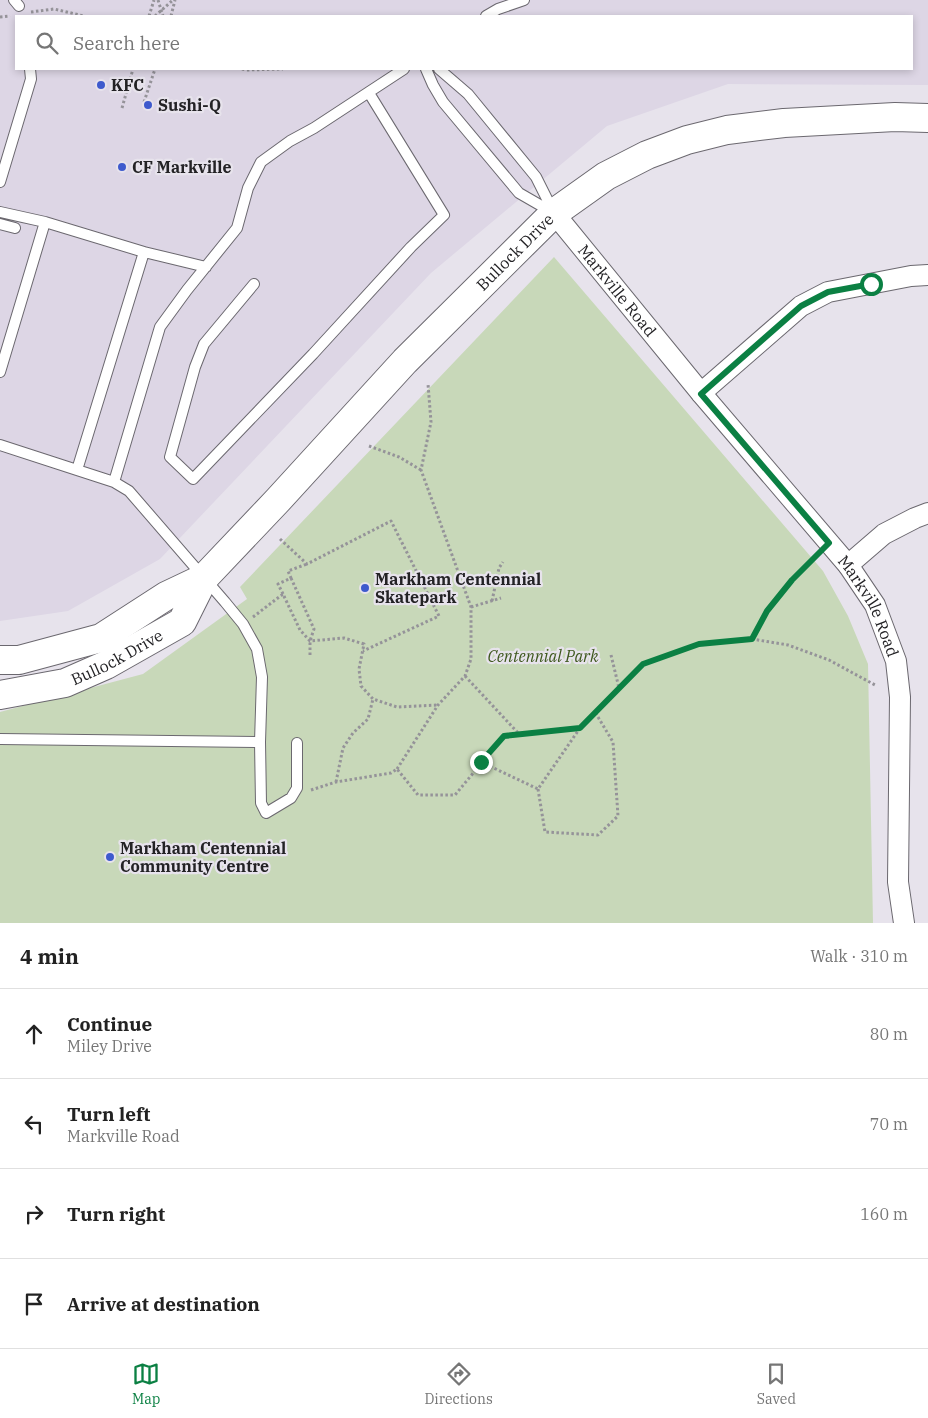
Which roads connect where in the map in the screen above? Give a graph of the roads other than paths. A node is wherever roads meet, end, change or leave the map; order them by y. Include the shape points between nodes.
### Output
1 (524, 0) edge
2 (488, 15) edge
3 (30, 70) edge
4 (403, 70) edge
5 (426, 70) edge
6 (440, 70) edge
7 (369, 93) junction
8 (928, 118) edge
9 (0, 182) edge
10 (4, 213) edge
11 (554, 213) junction
12 (45, 222) junction
13 (0, 224) edge
14 (15, 228) dead end
15 (144, 252) junction
16 (206, 267) junction
17 (928, 275) edge
18 (254, 284) dead end
19 (5, 336) edge
20 (0, 372) edge
21 (701, 394) junction
22 (0, 444) edge
23 (77, 470) junction
24 (114, 482) junction
25 (928, 514) edge
26 (848, 565) junction
27 (204, 578) junction
28 (0, 660) edge
29 (0, 695) edge
30 (0, 739) edge
31 (260, 742) junction
32 (297, 743) dead end
33 (904, 923) edge

1 - 2 lane
3 - 9 lane
4 - 7 lane
5 - 11 lane via 443,102 520,193
6 - 11 lane via 468,94 536,177
7 - 16 lane via 261,162 248,188 237,228
7 - 18 lane via 444,215 193,479 170,458 195,367 204,344
8 - 11 street, Bullock Drive via 784,123 727,130 687,140 647,155 606,176
10 - 12 lane
11 - 21 street, Markville Road
11 - 27 street, Bullock Drive via 405,361
12 - 15 lane
12 - 19 lane
13 - 14 lane
15 - 16 lane
15 - 23 lane
16 - 24 lane via 160,327
17 - 21 street via 828,292 801,306
19 - 20 lane
21 - 26 street, Markville Road
22 - 23 lane
23 - 24 lane
24 - 27 lane via 129,492
25 - 26 street via 884,534
26 - 33 street, Markville Road via 874,605 896,661 900,697 898,882
27 - 28 street, Bullock Drive via 166,596 100,638 19,660
27 - 29 street, Bullock Drive via 182,622 65,684
27 - 31 lane via 243,624 257,649 262,677
30 - 31 lane
31 - 32 lane via 261,804 266,813 290,798 297,788

